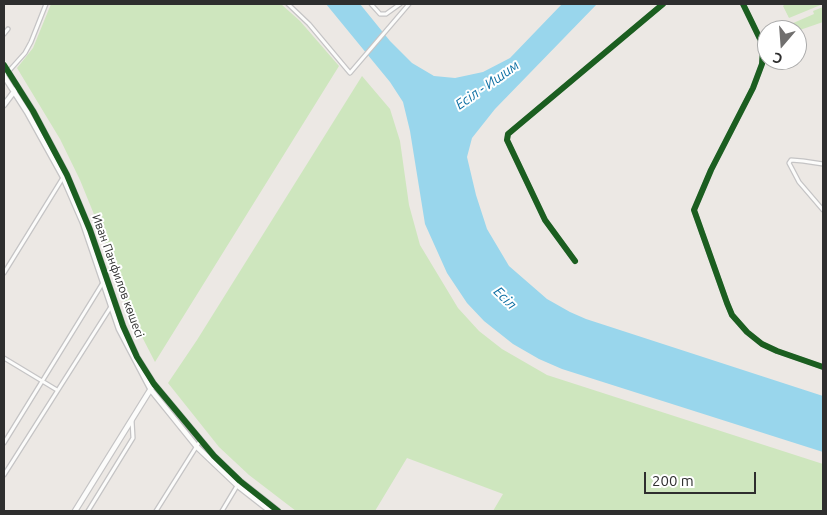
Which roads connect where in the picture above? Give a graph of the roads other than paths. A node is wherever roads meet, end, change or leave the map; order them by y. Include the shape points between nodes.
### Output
1 (46, 4) edge
2 (288, 4) edge
3 (371, 4) edge
4 (400, 4) edge
5 (409, 4) edge
6 (663, 4) edge
7 (743, 4) edge
8 (8, 29) dead end
9 (4, 34) edge
10 (4, 65) edge
11 (5, 74) edge
12 (16, 89) junction
13 (4, 106) edge
14 (823, 164) edge
15 (65, 176) junction
16 (823, 210) edge
17 (575, 261) dead end
18 (4, 273) edge
19 (105, 281) junction
20 (112, 305) junction
21 (4, 358) edge
22 (823, 367) edge
23 (43, 382) junction
24 (154, 384) junction
25 (57, 390) junction
26 (151, 390) junction
27 (132, 419) junction
28 (200, 441) junction
29 (4, 443) edge
30 (197, 446) junction
31 (4, 475) edge
32 (239, 484) junction
33 (75, 511) edge
34 (88, 511) edge
35 (156, 511) edge
36 (222, 511) edge
37 (270, 511) edge
38 (278, 511) edge

1 - 11 street via 32,42
2 - 5 street via 310,24 350,72
3 - 4 street via 380,14 386,14
6 - 17 street via 508,134 507,140 545,220
7 - 22 street via 761,41 762,64 694,210 732,315 762,344
8 - 9 street
10 - 11 street
11 - 12 street, Иван Панфилов көшесі
12 - 13 street
12 - 15 street, Иван Панфилов көшесі
14 - 16 street via 791,160 789,163 799,182
15 - 18 street
15 - 19 street, Иван Панфилов көшесі via 90,230
19 - 20 street, Иван Панфилов көшесі
19 - 23 street
20 - 24 street, Иван Панфилов көшесі
20 - 25 street
20 - 26 street, Иван Панфилов көшесі via 133,358
21 - 23 street
23 - 25 street
23 - 29 street
24 - 26 street
24 - 28 street, Иван Панфилов көшесі
25 - 31 street
26 - 27 street
26 - 30 street, Иван Панфилов көшесі
27 - 33 street
27 - 34 street via 133,438
28 - 30 street
28 - 32 street, Иван Панфилов көшесі
30 - 32 street, Иван Панфилов көшесі
30 - 35 street
32 - 36 street
32 - 37 street, Иван Панфилов көшесі
32 - 38 street, Иван Панфилов көшесі

